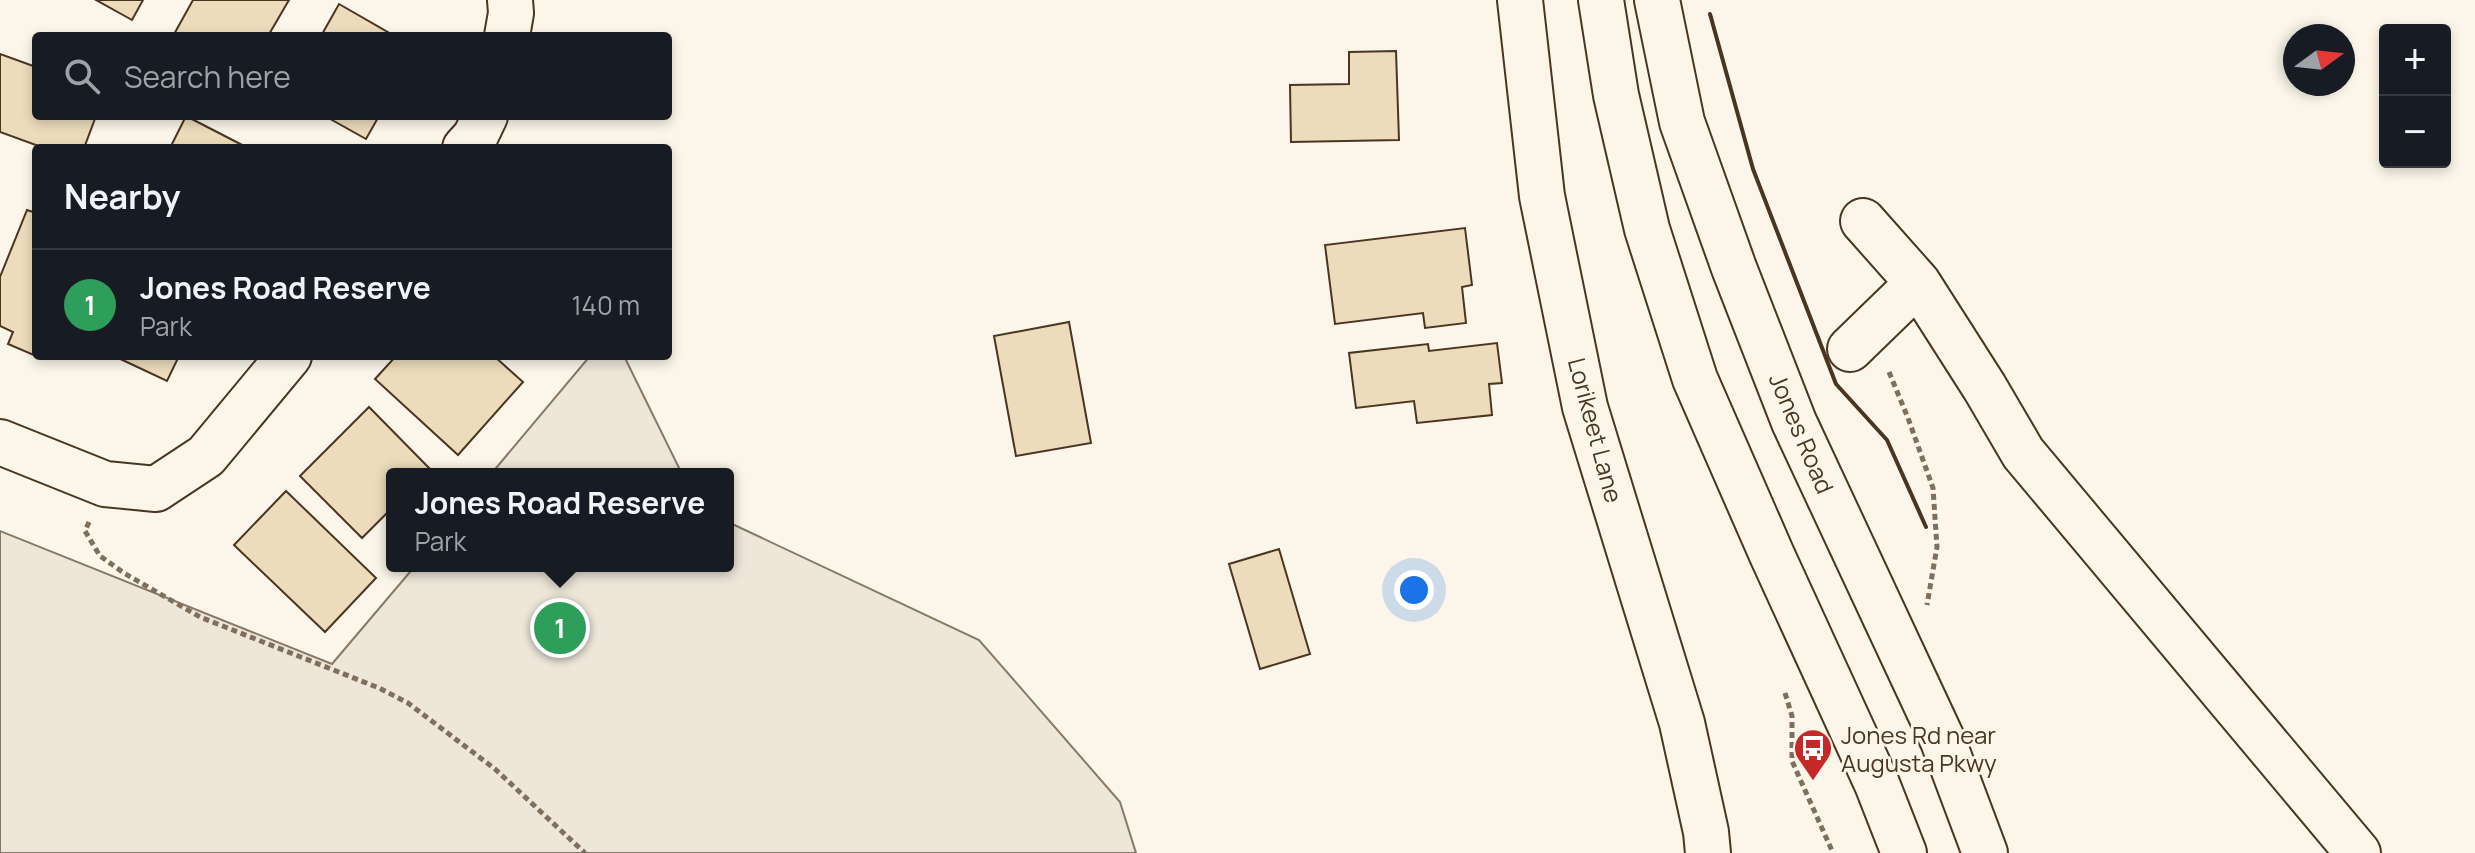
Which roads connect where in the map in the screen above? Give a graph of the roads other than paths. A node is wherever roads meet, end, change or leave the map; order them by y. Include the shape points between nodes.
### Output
1 (510, 0) edge
2 (1520, 0) edge
3 (1601, 0) edge
4 (1657, 0) edge
5 (508, 32) edge
6 (483, 120) edge
7 (469, 144) edge
8 (1863, 221) dead end
9 (1918, 283) junction
10 (1861, 340) road end
11 (286, 360) edge
12 (0, 442) edge
13 (2355, 852) edge
14 (1708, 853) edge
15 (1904, 853) edge
16 (1985, 853) edge

1 - 5 street
2 - 14 street, Lorikeet Lane via 1542,196 1585,407 1682,723
3 - 15 street via 1616,95 1647,229 1695,379
4 - 16 street, Jones Road via 1682,122 1734,268 1794,422 1943,741
6 - 7 street
8 - 9 street
9 - 10 street
9 - 13 street via 2023,453
11 - 12 street via 206,456 156,489 105,484

